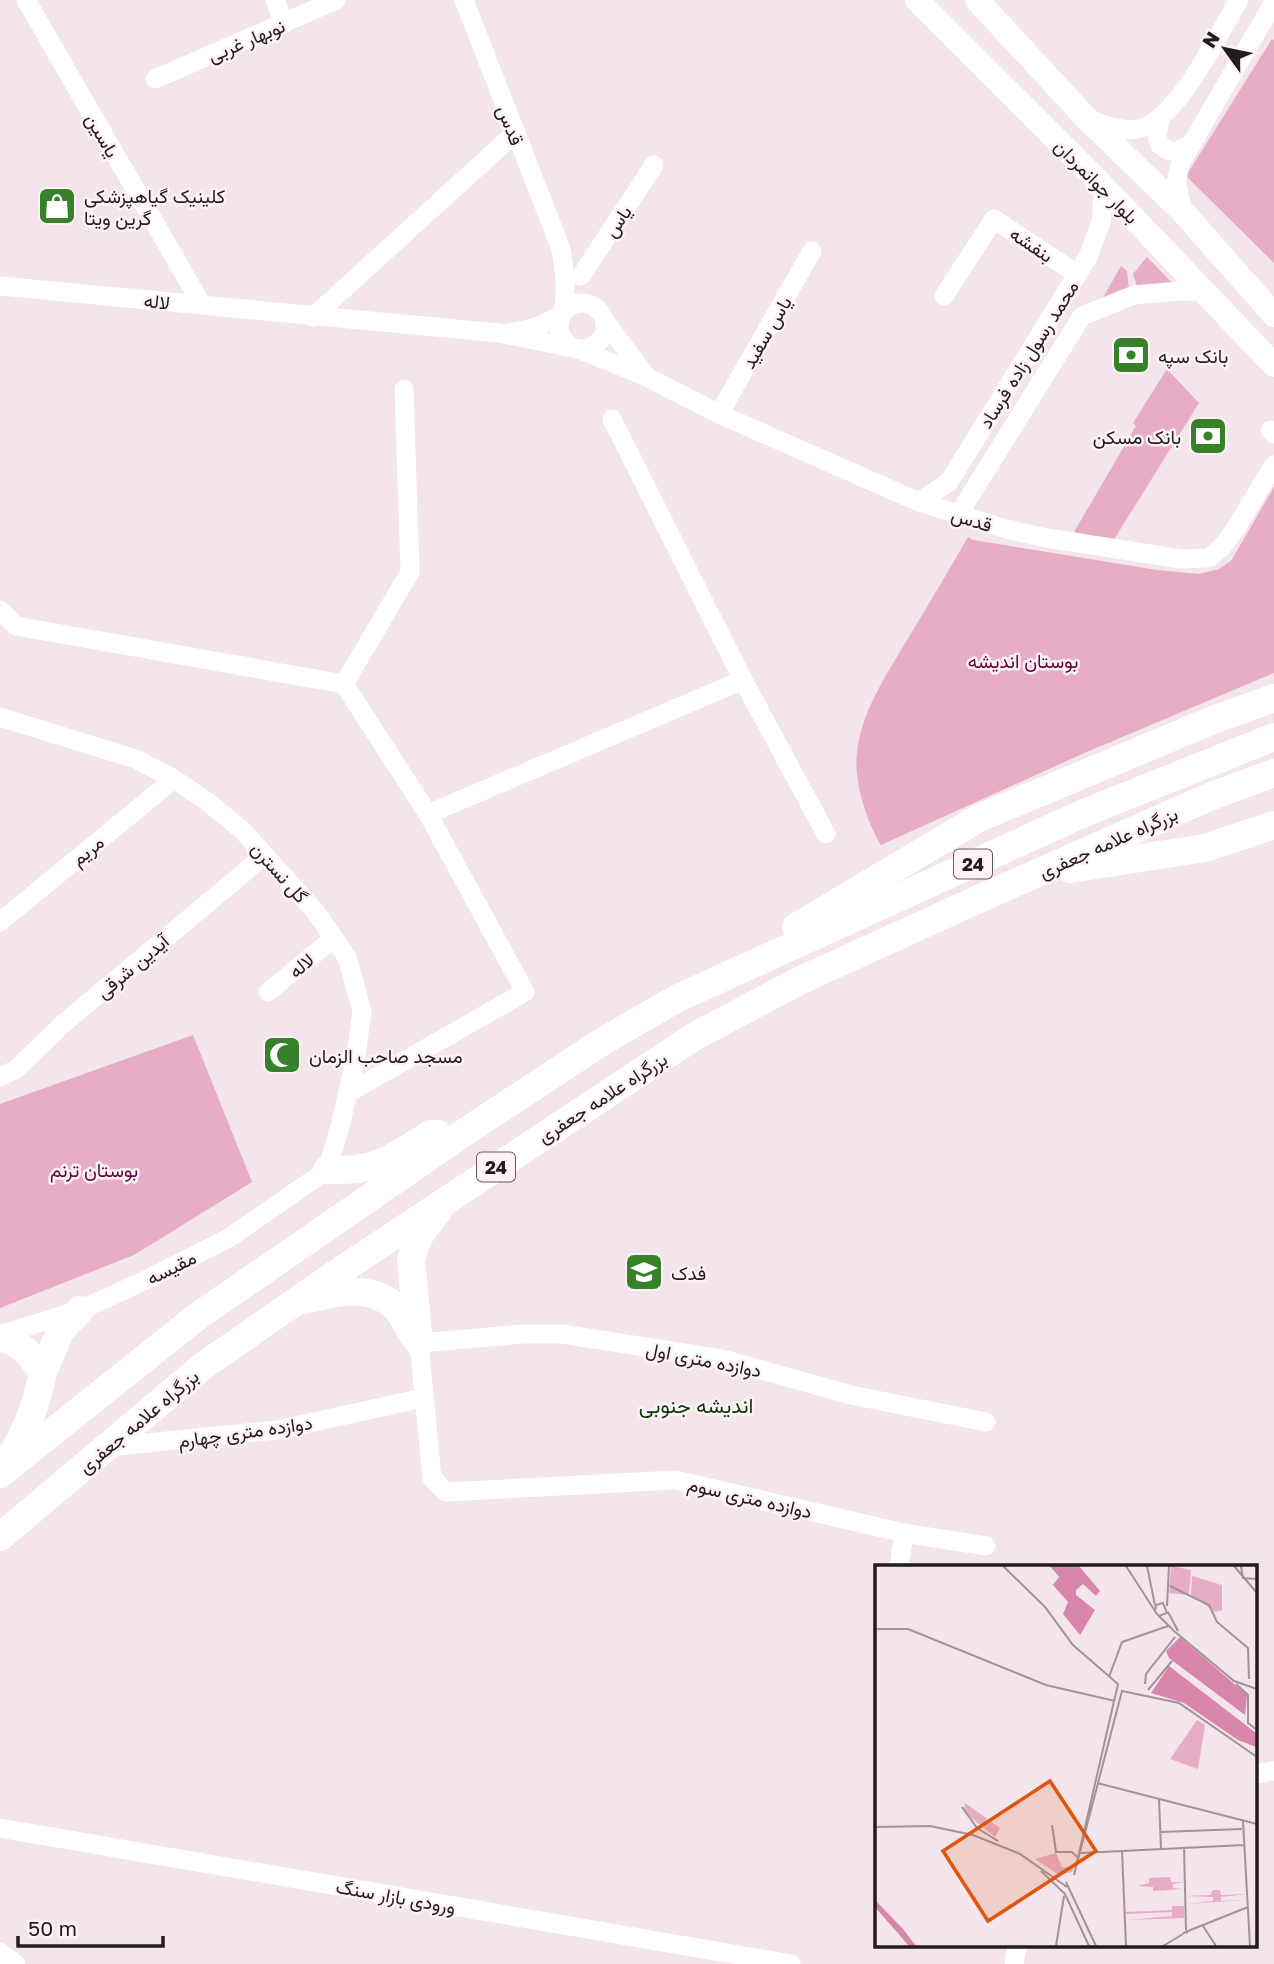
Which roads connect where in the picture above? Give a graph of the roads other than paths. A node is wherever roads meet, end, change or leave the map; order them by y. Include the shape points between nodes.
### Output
1 (26, 0) edge
2 (275, 0) edge
3 (337, 0) edge
4 (464, 0) edge
5 (916, 0) edge
6 (977, 0) edge
7 (1239, 0) edge
8 (1274, 2) edge
9 (284, 24) junction
10 (155, 79) dead end
11 (1161, 117) junction
12 (1087, 119) junction
13 (515, 133) junction
14 (1191, 144) junction
15 (654, 165) dead end
16 (1104, 187) junction
17 (1184, 213) junction
18 (561, 249) junction
19 (812, 251) dead end
20 (1077, 274) junction
21 (581, 276) junction
22 (0, 286) edge
23 (1205, 292) junction
24 (944, 296) dead end
25 (202, 305) junction
26 (563, 313) junction
27 (601, 314) junction
28 (1274, 315) edge
29 (313, 317) junction
30 (499, 334) junction
31 (578, 349) junction
32 (1274, 365) edge
33 (647, 377) junction
34 (404, 389) dead end
35 (719, 414) junction
36 (612, 419) dead end
37 (1274, 465) edge
38 (919, 502) junction
39 (958, 515) junction
40 (0, 610) edge
41 (743, 680) junction
42 (344, 684) junction
43 (1274, 684) edge
44 (1274, 698) edge
45 (0, 716) edge
46 (1213, 720) junction
47 (1274, 737) edge
48 (1274, 773) edge
49 (174, 779) junction
50 (428, 814) junction
51 (1274, 825) edge
52 (826, 834) dead end
53 (264, 855) junction
54 (1040, 873) junction
55 (0, 922) edge
56 (334, 938) junction
57 (268, 992) dead end
58 (676, 999) junction
59 (0, 1077) edge
60 (348, 1093) junction
61 (462, 1134) junction
62 (327, 1170) junction
63 (450, 1197) junction
64 (287, 1306) junction
65 (80, 1310) junction
66 (0, 1336) edge
67 (418, 1343) junction
68 (43, 1372) junction
69 (423, 1398) junction
70 (986, 1422) dead end
71 (106, 1447) junction
72 (0, 1473) edge
73 (904, 1533) junction
74 (0, 1537) edge
75 (986, 1546) dead end
76 (899, 1565) edge
77 (1274, 1771) edge
78 (1256, 1774) edge
79 (0, 1828) edge
80 (1017, 1946) edge
81 (0, 1952) edge
82 (16, 1964) edge
83 (791, 1964) edge
84 (1014, 1964) edge

1 - 25 street, یاسین
2 - 9 street
3 - 9 street, نوبهار غربی
4 - 13 street, قدس
5 - 16 main road, بلوار جوانمردان
6 - 12 main road, بلوار جوانمردان
7 - 11 street via 1179,99
8 - 14 street
9 - 10 street, نوبهار غربی
11 - 12 street via 1138,129
11 - 14 street via 1159,144 1177,152
12 - 17 main road, بلوار جوانمردان
13 - 18 street, قدس
13 - 29 street
14 - 17 street via 1176,182
15 - 21 street, یاس
16 - 20 street, محمد رسول زاده فرساد via 1095,242
16 - 23 main road, بلوار جوانمردان
17 - 28 main road, بلوار جوانمردان
18 - 21 street, قدس
18 - 26 street, قدس via 566,293
19 - 35 street, یاس سفید
20 - 24 street, بنفشه via 994,219
20 - 38 street, محمد رسول زاده فرساد via 949,482
21 - 27 street, قدس
22 - 25 street, لاله
23 - 32 main road, بلوار جوانمردان
23 - 39 street, محمد رسول زاده فرساد via 1135,295 1082,316
25 - 29 street, لاله
26 - 27 street via 575,304 590,304
26 - 30 street via 530,330
26 - 31 street via 561,335
27 - 31 street via 604,336
27 - 33 street, قدس
29 - 30 street, لاله
30 - 31 street, لاله
31 - 33 street, لاله
33 - 35 street, قدس
34 - 42 street via 410,572
35 - 38 street, قدس
36 - 41 street
37 - 39 street, قدس via 1228,539 1209,558 1181,559 1059,540
38 - 39 street, قدس
40 - 42 street via 16,626
41 - 50 street
41 - 52 street
42 - 50 street
43 - 46 highway via 1230,701
44 - 46 highway
45 - 49 street, گل نسترن via 136,759
46 - 58 highway via 979,818
47 - 58 highway, بزرگراه علامه جعفری / 24 via 1084,813
48 - 54 highway, بزرگراه علامه جعفری / 24
49 - 53 street, گل نسترن via 243,831
49 - 55 street, مریم
50 - 60 street via 525,992
51 - 54 highway via 1205,848
53 - 56 street, گل نسترن
53 - 59 street, آیدین شرقی via 64,1023 15,1070
54 - 63 highway, بزرگراه علامه جعفری / 24 via 801,980 695,1036
56 - 57 street, لاله
56 - 60 street, گل نسترن via 347,957 362,1011
58 - 61 highway, بزرگراه علامه جعفری / 24
60 - 62 street, گل نسترن
61 - 62 highway via 430,1135 376,1167
61 - 72 highway, بزرگراه علامه جعفری / 24 via 198,1316
62 - 65 street, مقیسه via 229,1238
63 - 64 highway, بزرگراه علامه جعفری / 24
63 - 67 highway via 419,1236 411,1259
64 - 67 highway via 328,1293 377,1294 396,1308
64 - 71 highway, بزرگراه علامه جعفری / 24 via 203,1366
65 - 66 street, مقیسه
65 - 68 highway via 61,1330
66 - 68 highway via 28,1352
67 - 69 street
67 - 70 street, دوازده متری اول via 562,1334 722,1359 851,1395
68 - 72 highway via 30,1421
69 - 71 street, دوازده متری چهارم via 277,1430
69 - 73 street, دوازده متری سوم via 432,1478 446,1492 675,1480
71 - 74 highway, بزرگراه علامه جعفری / 24
73 - 75 street, دوازده متری سوم
73 - 76 street
77 - 78 street
79 - 83 street, ورودی بازار سنگ
80 - 84 street
81 - 82 street

